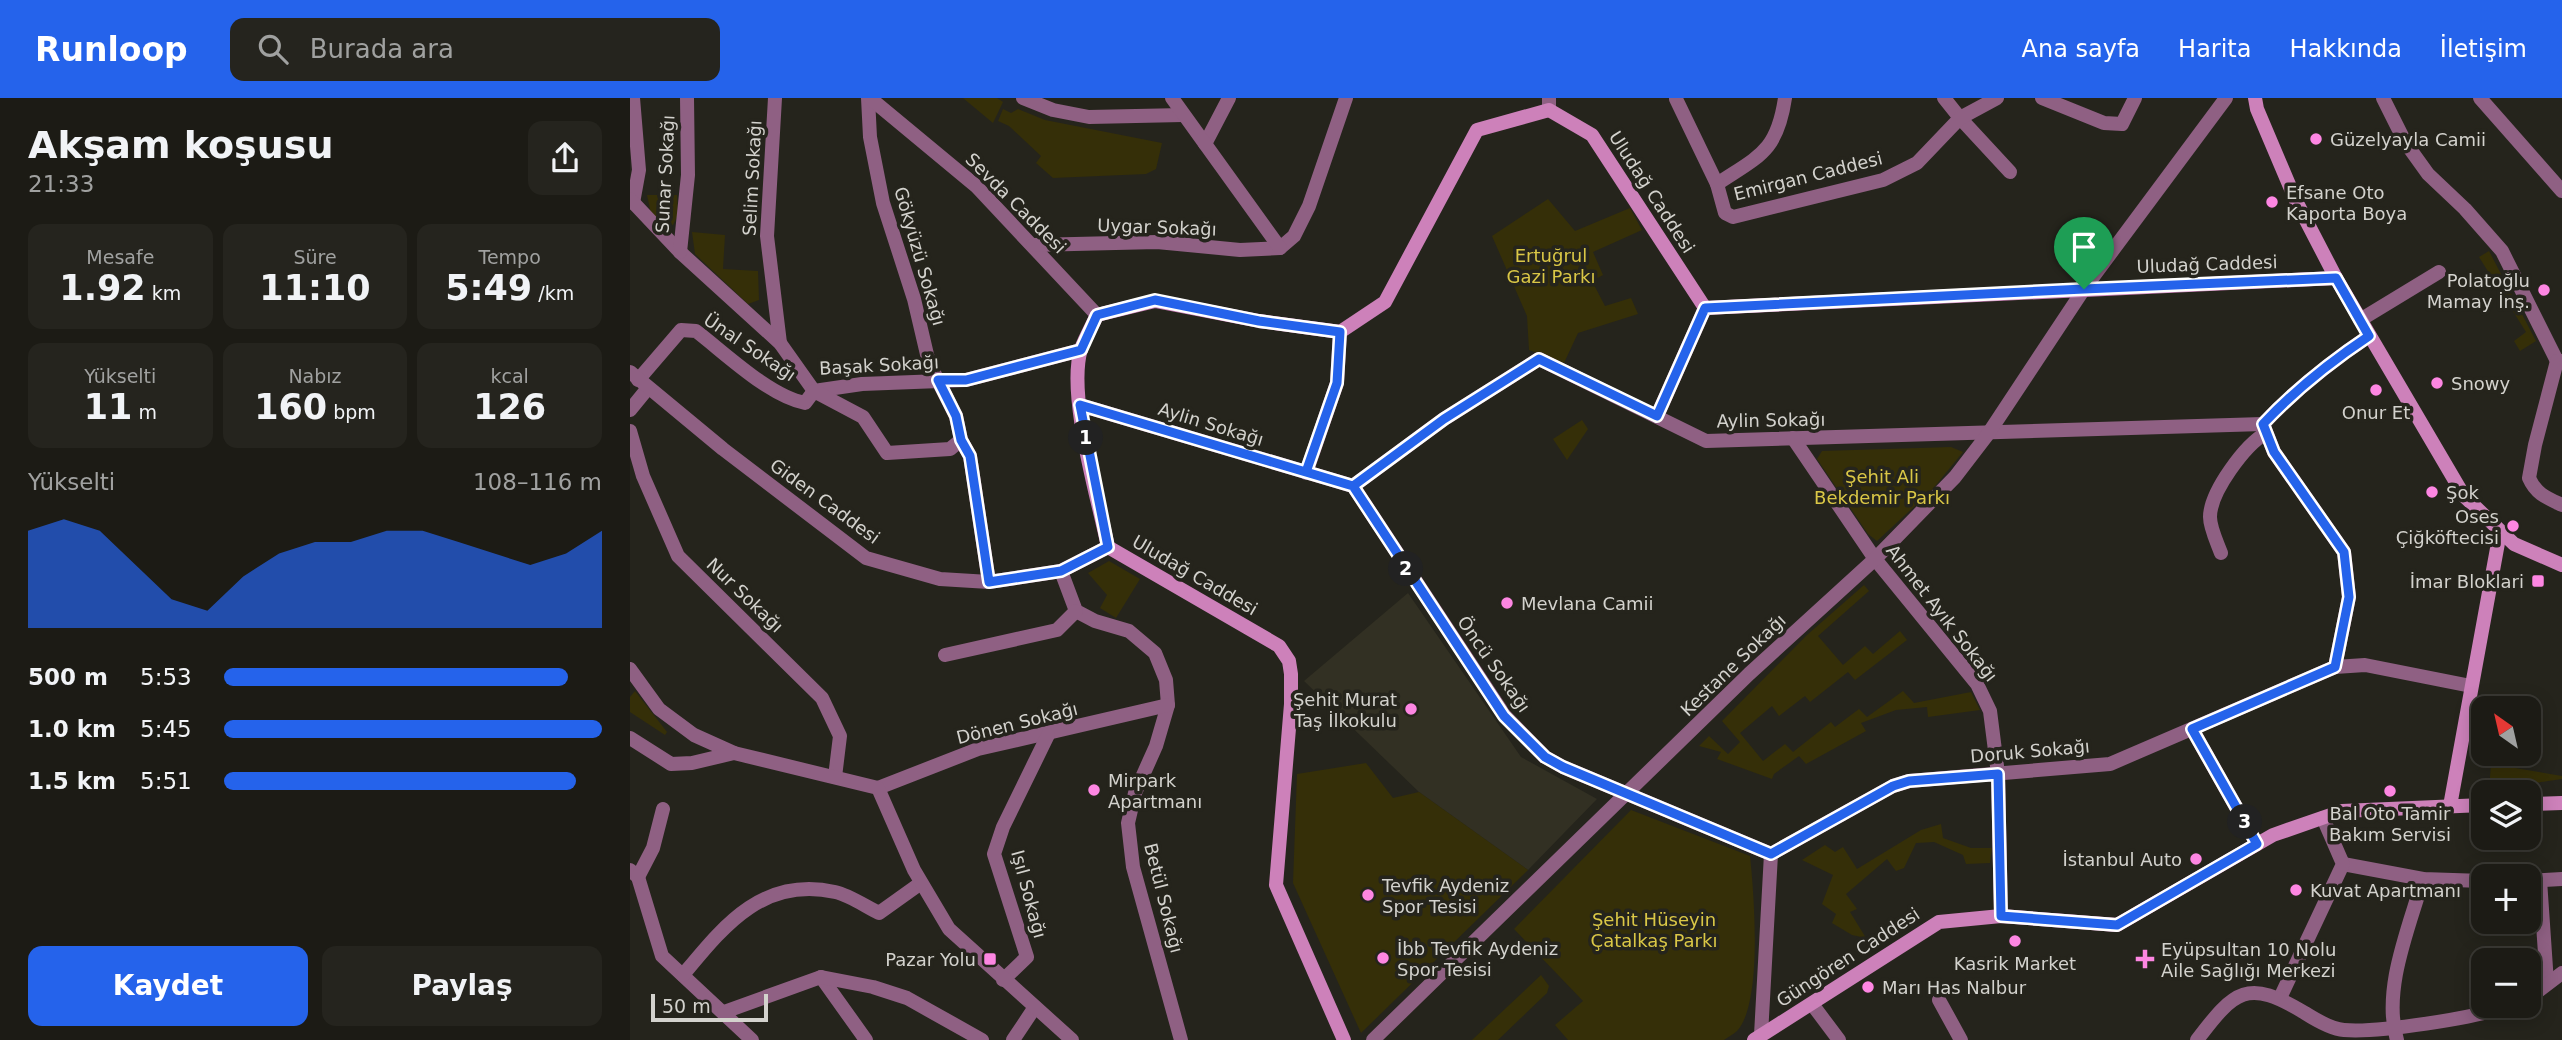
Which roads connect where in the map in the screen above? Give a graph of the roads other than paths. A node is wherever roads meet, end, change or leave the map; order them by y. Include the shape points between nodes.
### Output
1 (633, 98) edge
2 (687, 98) edge
3 (775, 98) edge
4 (869, 98) edge
5 (1023, 98) edge
6 (1173, 98) edge
7 (1230, 98) edge
8 (1346, 98) edge
9 (1675, 98) edge
10 (1785, 98) edge
11 (1944, 98) edge
12 (1997, 98) edge
13 (2042, 98) edge
14 (2135, 98) edge
15 (2226, 98) edge
16 (2255, 98) edge
17 (2383, 98) edge
18 (2480, 98) edge
19 (1549, 104) edge
20 (1184, 115) junction
21 (1959, 118) junction
22 (1205, 144) junction
23 (2010, 172) dead end
24 (1717, 184) junction
25 (2562, 191) edge
26 (632, 201) edge
27 (1033, 246) junction
28 (1280, 248) junction
29 (680, 252) junction
30 (2439, 272) dead end
31 (2336, 278) junction
32 (2084, 289) junction
33 (1705, 308) junction
34 (1097, 315) junction
35 (2360, 320) junction
36 (1340, 332) junction
37 (2369, 336) junction
38 (780, 343) junction
39 (1081, 350) junction
40 (2560, 361) edge
41 (639, 380) edge
42 (938, 380) junction
43 (814, 391) junction
44 (2547, 404) junction
45 (1080, 405) junction
46 (630, 410) edge
47 (2562, 410) edge
48 (1657, 416) junction
49 (2265, 429) junction
50 (630, 431) edge
51 (1988, 434) junction
52 (1793, 438) junction
53 (961, 440) junction
54 (1306, 472) junction
55 (1353, 486) junction
56 (2562, 505) edge
57 (2500, 532) junction
58 (1108, 547) junction
59 (2221, 553) dead end
60 (1875, 559) junction
61 (2562, 565) edge
62 (1061, 571) junction
63 (989, 582) junction
64 (1076, 611) junction
65 (945, 655) dead end
66 (2335, 667) junction
67 (630, 669) edge
68 (2471, 686) junction
69 (1168, 705) junction
70 (2192, 729) junction
71 (1048, 735) junction
72 (630, 738) edge
73 (734, 753) junction
74 (1998, 774) junction
75 (835, 777) junction
76 (878, 788) junction
77 (1628, 792) junction
78 (2562, 803) edge
79 (2541, 804) edge
80 (2471, 805) edge
81 (2450, 806) junction
82 (663, 809) dead end
83 (2323, 818) junction
84 (2257, 844) junction
85 (1771, 854) junction
86 (2343, 864) junction
87 (634, 873) edge
88 (2562, 879) edge
89 (2423, 880) junction
90 (2541, 880) edge
91 (2471, 881) edge
92 (921, 883) junction
93 (2001, 916) junction
94 (2541, 934) edge
95 (2562, 973) edge
96 (683, 975) junction
97 (821, 977) junction
98 (1003, 980) junction
99 (2547, 983) junction
100 (2541, 988) edge
101 (2280, 998) junction
102 (1939, 1000) dead end
103 (1812, 1004) junction
104 (1035, 1007) junction
105 (724, 1012) junction
106 (2471, 1015) edge
107 (2395, 1033) edge
108 (1758, 1038) edge
109 (752, 1040) edge
110 (866, 1040) edge
111 (982, 1040) edge
112 (1013, 1040) edge
113 (1072, 1040) edge
114 (1181, 1040) edge
115 (1345, 1040) edge
116 (1373, 1040) edge
117 (1839, 1040) edge
118 (1961, 1040) edge
119 (2197, 1040) edge

1 - 26 street via 639,170
2 - 29 street, Sunar Sokağı via 687,186
3 - 38 street, Selim Sokağı via 767,236
4 - 27 street, Sevda Caddesi via 976,186
4 - 42 street, Gökyüzü Sokağı via 870,137 883,203 929,363
5 - 20 street via 1088,117
6 - 20 street
7 - 22 street
8 - 28 street via 1309,206 1294,236
9 - 24 street, Emirgan Caddesi
10 - 24 street via 1779,129 1764,153
11 - 21 street
12 - 21 street, Emirgan Caddesi
13 - 14 street via 2104,123 2122,124
15 - 32 street, Kestane Sokağı
16 - 31 main road via 2296,201
17 - 40 street via 2428,174 2502,251
18 - 25 street
19 - 33 main road, Uludağ Caddesi via 1592,135
19 - 36 main road, Uludağ Caddesi via 1477,130 1385,302
20 - 22 street
21 - 23 street
21 - 24 street, Emirgan Caddesi via 1917,163 1883,180 1733,217 1725,213
22 - 28 street
26 - 29 street, Başak Sokağı
27 - 28 street, Uygar Sokağı via 1157,243 1240,250
27 - 34 street, Sevda Caddesi
29 - 38 street, Başak Sokağı
30 - 35 street
31 - 32 main road, Uludağ Caddesi
31 - 35 main road
32 - 33 main road, Uludağ Caddesi
32 - 51 street, Kestane Sokağı
33 - 48 street
34 - 36 main road via 1155,300
34 - 39 main road, Uludağ Caddesi
35 - 37 main road
36 - 54 street via 1337,383
37 - 49 street via 2291,395
37 - 57 main road via 2464,496
38 - 43 street, Başak Sokağı
39 - 42 street, Başak Sokağı via 966,380
39 - 45 main road, Uludağ Caddesi via 1077,375
40 - 44 street
41 - 43 street, Ünal Sokağı via 681,330 688,329 795,401 805,402
41 - 46 street
41 - 63 street, Giden Caddesi via 866,558 940,579
42 - 43 street, Başak Sokağı
42 - 53 street, Gökyüzü Sokağı via 956,416
43 - 53 street via 863,417 887,453 950,449
44 - 47 street
44 - 56 street via 2529,478 2534,488
45 - 54 street, Aylin Sokağı
45 - 58 main road, Uludağ Caddesi
48 - 52 street, Aylin Sokağı via 1706,441
48 - 55 street, Aylin Sokağı via 1539,359 1444,419
49 - 51 street, Aylin Sokağı
49 - 59 street via 2237,459 2210,512
49 - 66 street via 2274,452 2344,552 2349,597
50 - 75 street, Nur Sokağı via 643,476 678,556 822,698 840,736
51 - 52 street, Aylin Sokağı
51 - 60 street, Kestane Sokağı via 1955,477
52 - 60 street, Ahmet Ayık Sokağı
53 - 63 street, Gökyüzü Sokağı via 970,456
54 - 55 street, Aylin Sokağı
55 - 77 street, Öncü Sokağı via 1504,716 1545,757
57 - 61 main road via 2514,544
57 - 68 main road
58 - 62 street, Giden Caddesi
58 - 115 main road, Uludağ Caddesi via 1262,635 1285,653 1292,704 1276,886
60 - 74 street, Ahmet Ayık Sokağı via 1977,684 1990,711
60 - 77 street, Kestane Sokağı
62 - 63 street, Giden Caddesi
62 - 64 street
64 - 65 street via 1057,630
64 - 69 street, Betül Sokağı via 1129,631 1155,653 1167,680
66 - 68 street, Doruk Sokağı via 2365,665
66 - 70 street, Doruk Sokağı
67 - 73 street via 659,709 694,735
68 - 81 main road
69 - 71 street, Dönen Sokağı
69 - 114 street, Betül Sokağı via 1128,823 1133,867
70 - 74 street, Doruk Sokağı via 2110,764
70 - 84 street
71 - 76 street, Dönen Sokağı via 978,749
71 - 98 street, Işıl Sokağı via 1003,827 995,854 1027,957
72 - 73 street via 671,764
73 - 75 street
74 - 85 street, Doruk Sokağı via 1893,786
74 - 93 street, Ahmet Ayık Sokağı
75 - 76 street
76 - 92 street
77 - 85 street, Öncü Sokağı
77 - 116 street, Kestane Sokağı
78 - 79 main road
80 - 81 main road, Güngören Caddesi
81 - 83 main road, Güngören Caddesi via 2342,811
82 - 87 street via 653,848
83 - 84 main road, Güngören Caddesi
83 - 86 street
84 - 93 main road, Güngören Caddesi via 2117,925
85 - 108 street
86 - 89 street
86 - 101 street
87 - 96 street via 662,956
88 - 90 street
89 - 91 street
89 - 107 street via 2395,986
92 - 96 street via 879,913 835,892 768,895 720,931
92 - 98 street via 949,929
93 - 103 main road, Güngören Caddesi via 1939,922
94 - 99 street
95 - 99 street
96 - 105 street
97 - 105 street
97 - 110 street
97 - 111 street via 907,998
98 - 104 street
99 - 100 street
101 - 107 street via 2342,1031
101 - 119 street via 2264,992 2239,994
102 - 118 street
103 - 108 main road, Güngören Caddesi
103 - 117 street
104 - 112 street
104 - 113 street
105 - 109 street
106 - 107 street

